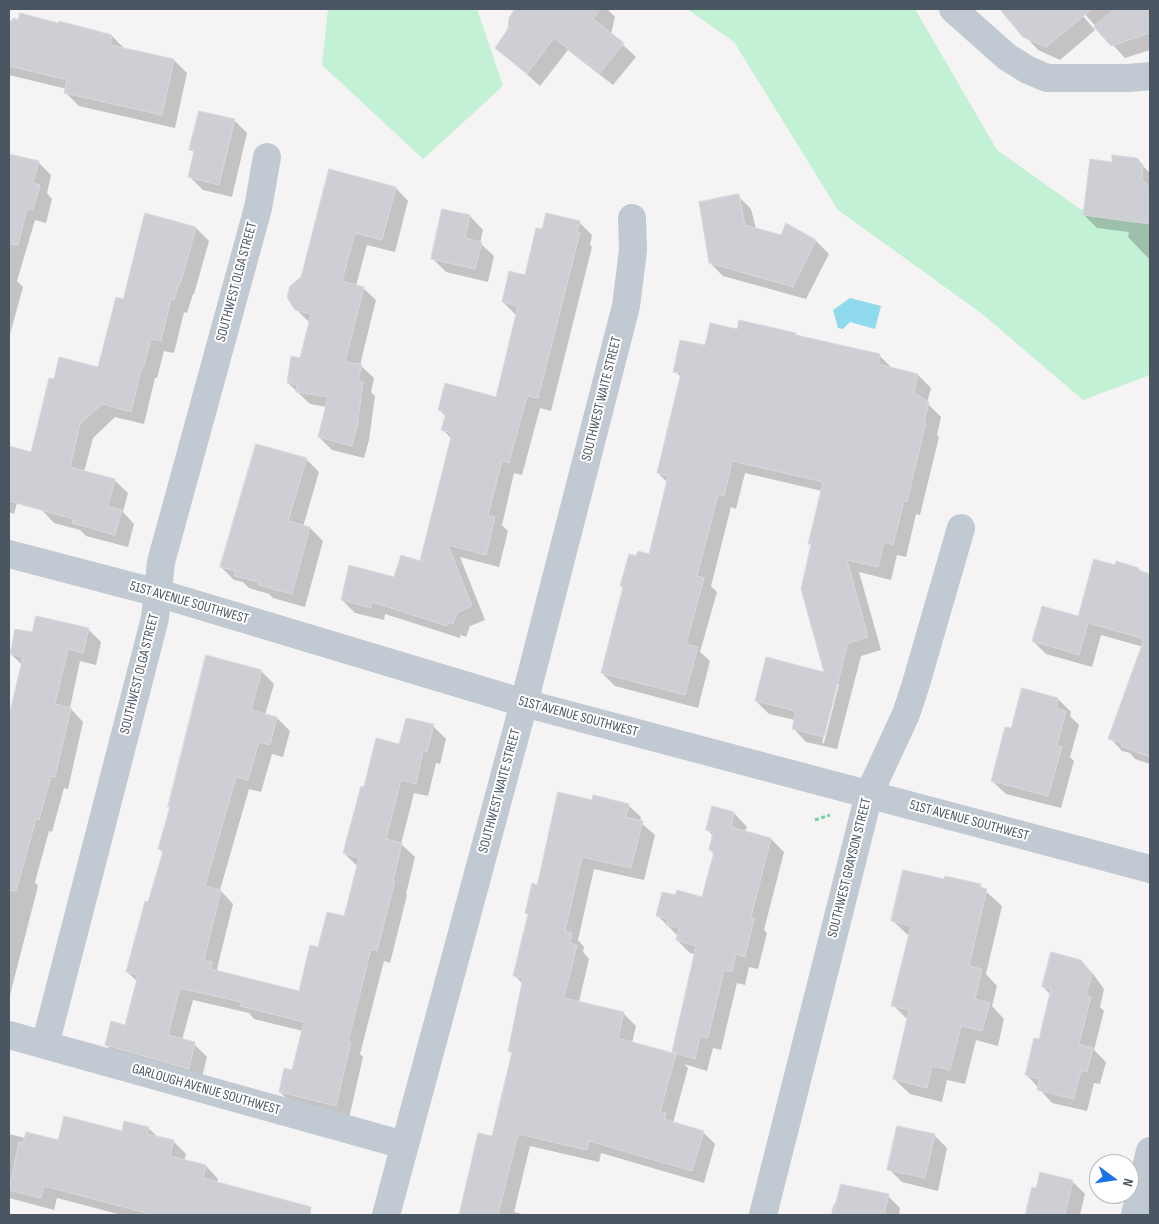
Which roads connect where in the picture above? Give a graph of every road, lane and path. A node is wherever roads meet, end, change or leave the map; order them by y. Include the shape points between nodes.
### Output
1 (953, 9) edge
2 (1150, 76) edge
3 (267, 158) dead end
4 (632, 218) dead end
5 (961, 528) dead end
6 (9, 554) edge
7 (158, 593) junction
8 (524, 703) junction
9 (869, 794) junction
10 (835, 814) dead end
11 (815, 820) dead end
12 (1150, 869) edge
13 (9, 1035) edge
14 (45, 1045) junction
15 (404, 1145) junction
16 (1150, 1151) edge
17 (386, 1215) edge
18 (763, 1215) edge
19 (1135, 1215) edge

1 - 2 street via 1007,57 1047,78
3 - 7 street, SOUTHWEST OLGA STREET via 258,208 161,562
4 - 8 street, SOUTHWEST WAITE STREET via 626,306
5 - 9 street, SOUTHWEST GRAYSON STREET via 906,714
6 - 7 street, 51ST AVENUE SOUTHWEST
7 - 8 street, 51ST AVENUE SOUTHWEST
7 - 14 street, SOUTHWEST OLGA STREET via 153,626
8 - 9 street, 51ST AVENUE SOUTHWEST
8 - 15 street, SOUTHWEST WAITE STREET
9 - 12 street, 51ST AVENUE SOUTHWEST
9 - 18 street, SOUTHWEST GRAYSON STREET
10 - 11 path
13 - 14 street, GARLOUGH AVENUE SOUTHWEST
14 - 15 street, GARLOUGH AVENUE SOUTHWEST
15 - 17 street, SOUTHWEST WAITE STREET
16 - 19 street

